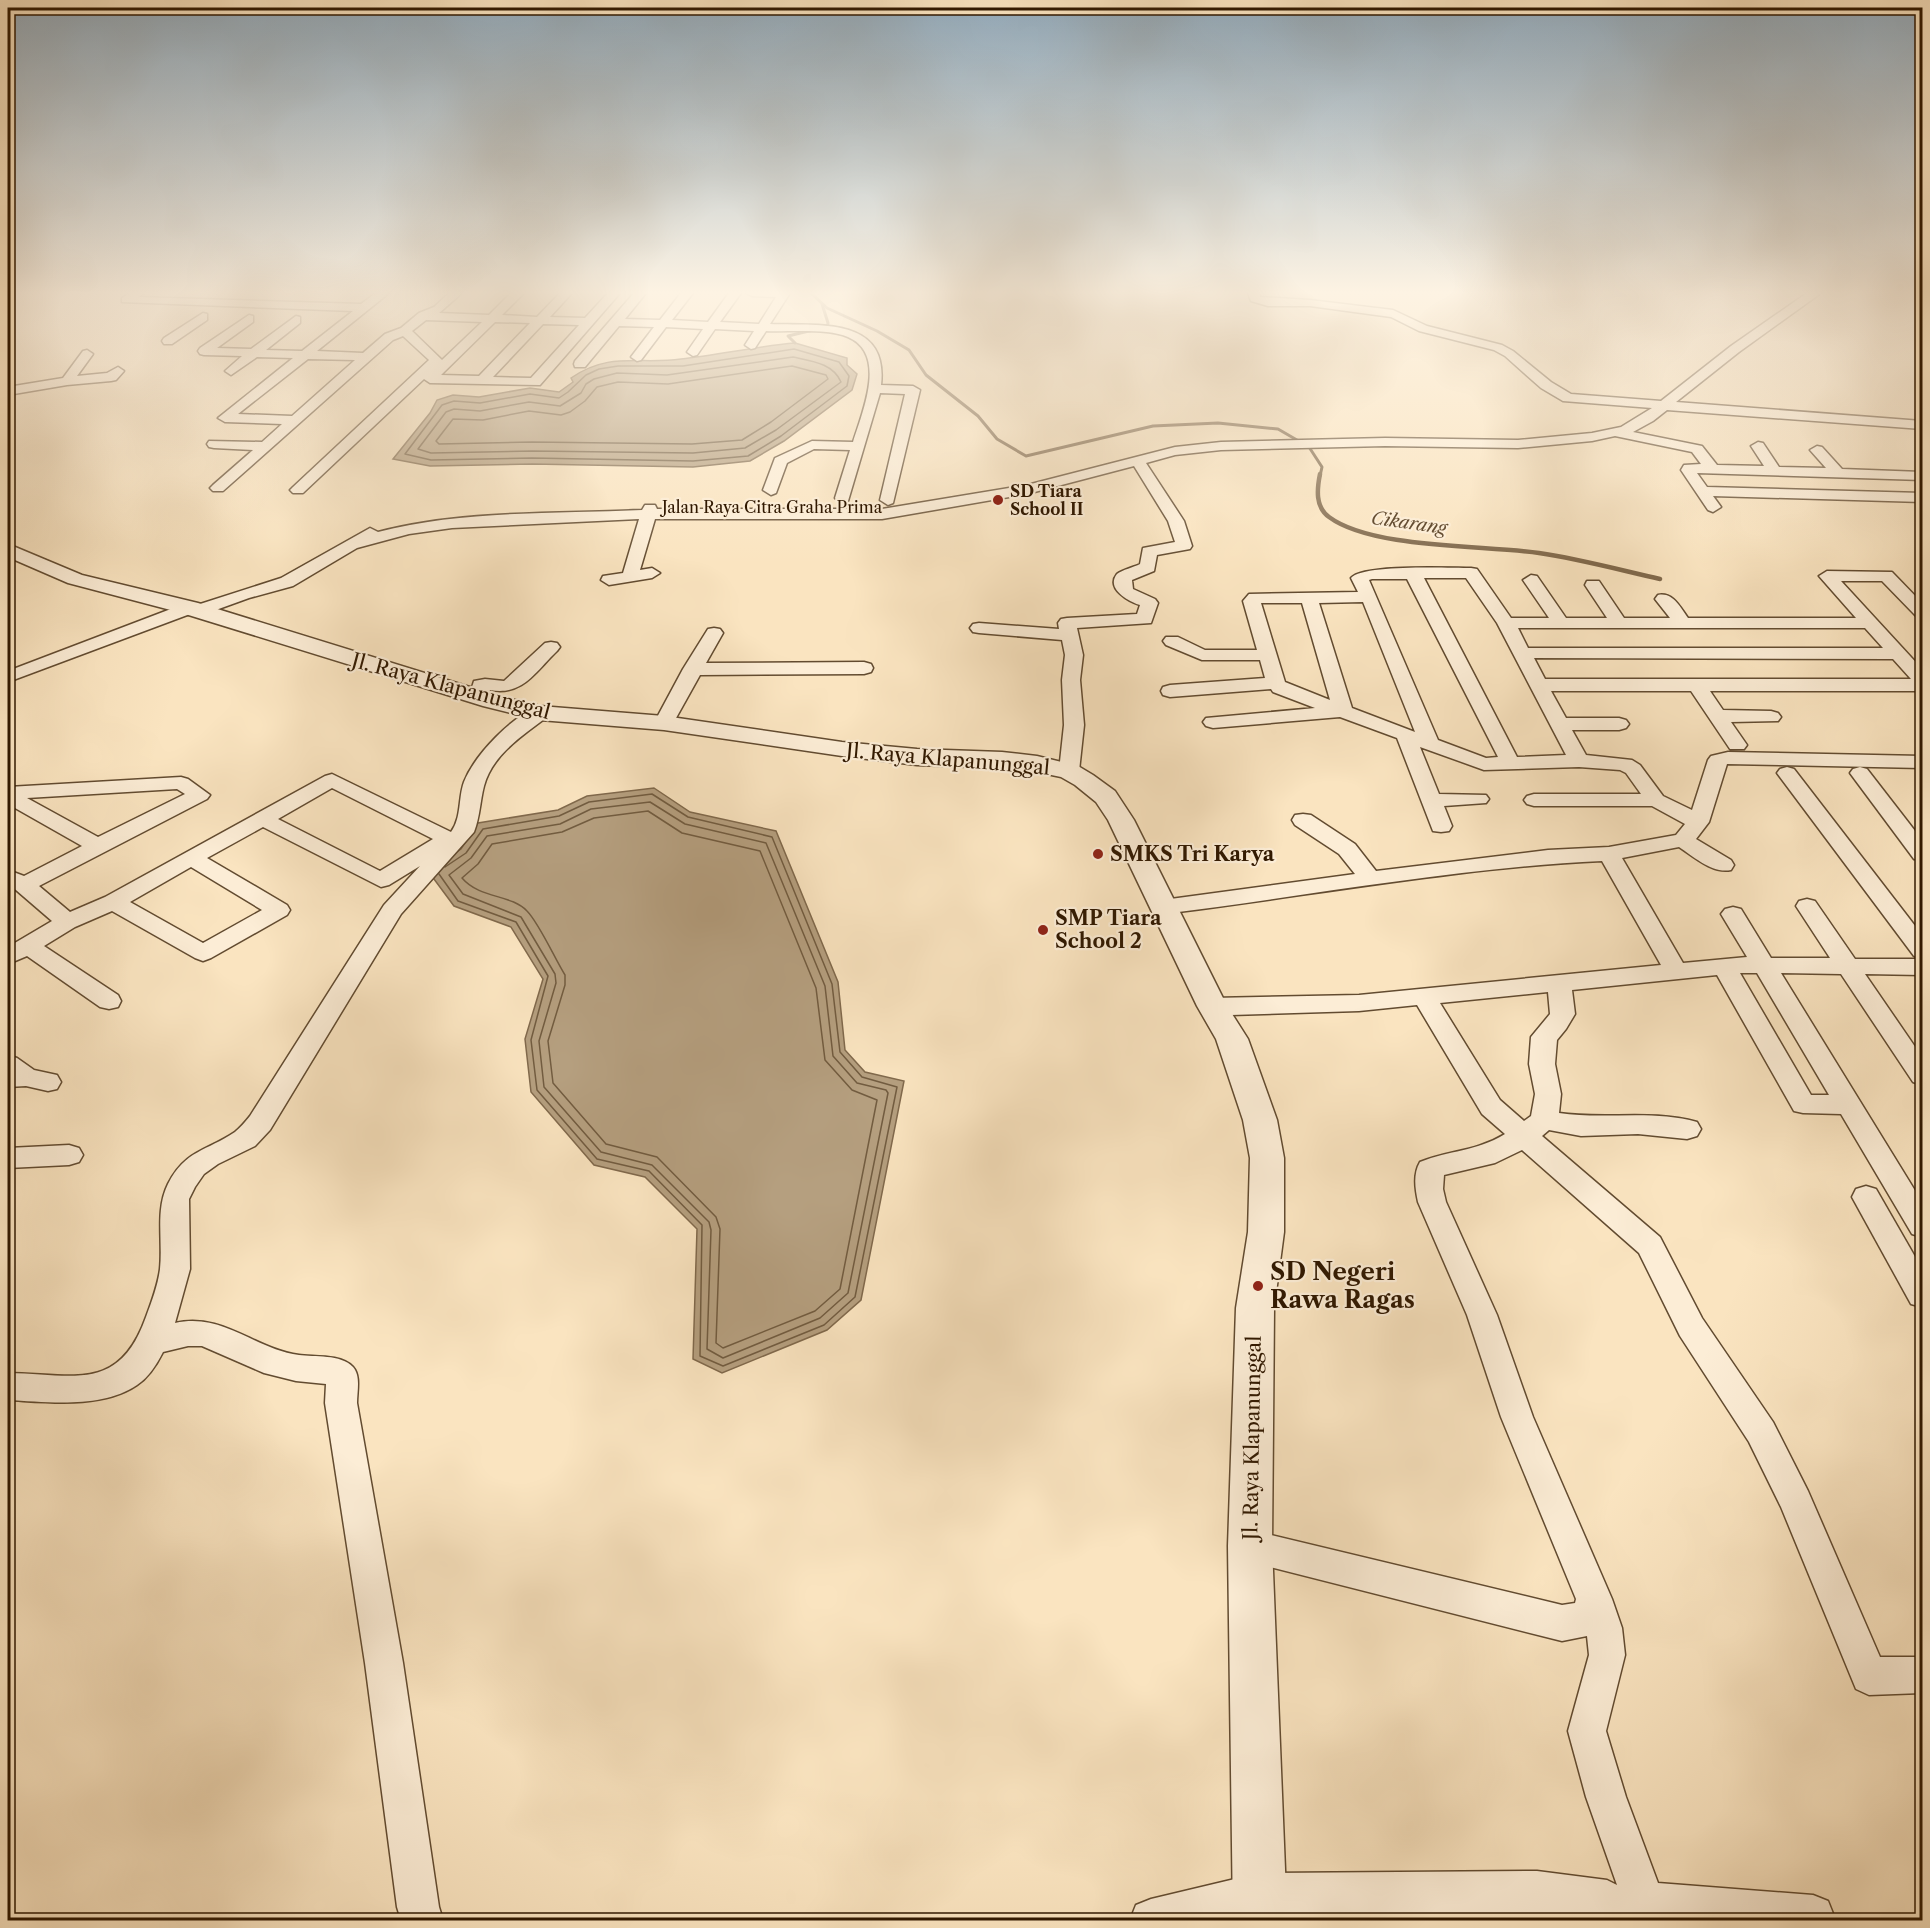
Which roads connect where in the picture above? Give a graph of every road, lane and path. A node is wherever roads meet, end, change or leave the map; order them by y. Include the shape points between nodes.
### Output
1 (56, 383) edge
2 (269, 383) edge
3 (336, 383) edge
4 (412, 383) edge
5 (876, 383) edge
6 (1544, 383) edge
7 (1692, 383) edge
8 (876, 389) junction
9 (8, 392) edge
10 (1665, 404) junction
11 (294, 420) junction
12 (1923, 424) edge
13 (1621, 433) junction
14 (214, 444) dead end
15 (265, 446) junction
16 (858, 446) junction
17 (1221, 446) junction
18 (1758, 446) dead end
19 (1817, 450) dead end
20 (1138, 461) junction
21 (1711, 467) junction
22 (1774, 471) junction
23 (1812, 472) junction
24 (1838, 473) junction
25 (1923, 476) edge
26 (218, 488) dead end
27 (298, 490) dead end
28 (771, 490) dead end
29 (1702, 491) junction
30 (1836, 495) junction
31 (964, 497) junction
32 (843, 498) dead end
33 (1923, 498) edge
34 (888, 500) dead end
35 (1713, 507) dead end
36 (654, 511) junction
37 (8, 550) edge
38 (1413, 574) junction
39 (609, 580) dead end
40 (1531, 580) dead end
41 (1593, 585) dead end
42 (1369, 597) junction
43 (1309, 598) junction
44 (1664, 599) dead end
45 (193, 610) junction
46 (1923, 612) edge
47 (1506, 623) junction
48 (1561, 623) junction
49 (1619, 623) junction
50 (1683, 623) junction
51 (1869, 623) junction
52 (979, 628) dead end
53 (714, 633) dead end
54 (1071, 635) junction
55 (1172, 641) dead end
56 (551, 647) dead end
57 (1521, 653) junction
58 (1898, 654) junction
59 (1268, 655) junction
60 (864, 668) dead end
61 (692, 669) junction
62 (8, 677) edge
63 (1923, 682) edge
64 (1276, 683) junction
65 (1539, 685) junction
66 (1697, 685) junction
67 (1170, 691) dead end
68 (479, 697) junction
69 (1343, 711) junction
70 (540, 713) junction
71 (1718, 716) junction
72 (1771, 717) dead end
73 (1213, 722) dead end
74 (664, 723) junction
75 (1559, 724) junction
76 (1619, 724) dead end
77 (1405, 734) junction
78 (1430, 744) junction
79 (1737, 745) dead end
80 (1468, 758) junction
81 (1414, 759) junction
82 (1579, 761) junction
83 (1510, 762) junction
84 (1923, 762) edge
85 (1069, 771) junction
86 (1787, 773) dead end
87 (1860, 773) dead end
88 (8, 795) edge
89 (1479, 799) dead end
90 (1431, 800) junction
91 (1534, 800) dead end
92 (1656, 800) junction
93 (262, 819) junction
94 (1303, 820) dead end
95 (1698, 822) junction
96 (1441, 826) dead end
97 (1683, 840) junction
98 (98, 846) junction
99 (1609, 854) junction
100 (1923, 854) edge
101 (191, 858) junction
102 (1723, 865) dead end
103 (1369, 879) junction
104 (16, 881) edge
105 (113, 902) junction
106 (1807, 906) dead end
107 (1162, 907) junction
108 (1733, 914) dead end
109 (67, 922) junction
110 (1923, 951) edge
111 (18, 952) edge
112 (1765, 965) junction
113 (1849, 966) junction
114 (1725, 967) junction
115 (1923, 967) edge
116 (1676, 971) junction
117 (1559, 984) junction
118 (1423, 995) junction
119 (109, 1001) dead end
120 (1212, 1006) junction
121 (1923, 1076) edge
122 (1850, 1105) junction
123 (1533, 1128) junction
124 (1687, 1128) dead end
125 (69, 1155) dead end
126 (8, 1158) edge
127 (1905, 1198) junction
128 (1923, 1226) edge
129 (1923, 1295) edge
130 (153, 1341) junction
131 (8, 1386) edge
132 (1250, 1546) junction
133 (1594, 1599) junction
134 (1923, 1675) edge
135 (1259, 1907) edge
136 (1622, 1908) edge
137 (1813, 1916) dead end
138 (422, 1920) edge
139 (1151, 1920) edge

1 - 9 street
2 - 11 street via 225,418
3 - 11 street
4 - 27 street
5 - 8 street
6 - 10 street via 1568,398
7 - 10 street
8 - 16 street
8 - 34 street via 913,390
10 - 12 street
10 - 13 street
11 - 15 street
13 - 17 street, Jalan Raya Citra Graha Prima via 1581,445 1524,449 1318,442
13 - 21 street via 1697,449
14 - 15 street
15 - 26 street
16 - 28 street via 812,445 780,461
16 - 32 street
17 - 20 street, Jalan Raya Citra Graha Prima via 1175,450
17 - 31 street, Jalan Raya Citra Graha Prima via 1164,448
18 - 22 street
19 - 24 street
20 - 31 street, Jalan Raya Citra Graha Prima via 1027,489
20 - 54 street via 1176,521 1184,547 1149,551 1148,567 1124,577 1128,594 1149,603 1145,619 1070,622 1067,623
21 - 22 street
21 - 29 street via 1688,470
22 - 23 street
23 - 24 street
23 - 30 street
24 - 25 street
29 - 30 street
29 - 35 street
30 - 33 street
31 - 36 street, Jalan Raya Citra Graha Prima via 882,514
36 - 39 street via 641,575
36 - 45 street, Jalan Raya Citra Graha Prima via 436,524 392,532 357,543 287,582
37 - 45 street, Jl. Raya Klapanunggal via 75,579
38 - 42 street via 1363,575 1359,578
38 - 47 street via 1471,573
38 - 83 street
40 - 48 street
41 - 49 street
42 - 43 street
42 - 78 street
43 - 59 street via 1252,600
43 - 69 street
44 - 50 street
45 - 62 street, Jalan Raya Citra Graha Prima
45 - 68 street, Jl. Raya Klapanunggal
46 - 51 street via 1886,576 1827,576
47 - 48 street
47 - 57 street
48 - 49 street
49 - 50 street
50 - 51 street
51 - 58 street
52 - 54 street
53 - 61 street
54 - 85 street via 1074,724
55 - 59 street via 1202,655
56 - 68 street via 511,685 485,684
57 - 58 street
57 - 65 street
58 - 63 street
59 - 64 street
60 - 61 street
61 - 74 street
63 - 66 street
64 - 67 street
64 - 69 street via 1280,688
65 - 66 street
65 - 75 street
66 - 71 street
68 - 70 street, Jl. Raya Klapanunggal
69 - 73 street
69 - 77 street
70 - 74 street, Jl. Raya Klapanunggal
70 - 130 street via 505,738 484,764 475,782 470,820 464,832 392,910 260,1123 245,1139 194,1167 183,1182 175,1199 175,1269
71 - 72 street
71 - 79 street
74 - 85 street, Jl. Raya Klapanunggal via 842,749 1002,760
75 - 76 street
75 - 82 street
77 - 78 street
77 - 81 street
78 - 80 street
80 - 81 street
80 - 83 street via 1484,764
81 - 90 street
82 - 83 street
82 - 92 street via 1630,766
84 - 95 street via 1740,757 1718,760
85 - 107 street, Jl. Raya Klapanunggal via 1106,797
86 - 110 street
87 - 100 street
88 - 98 street
88 - 98 street via 182,783 200,795
89 - 90 street
90 - 96 street
91 - 92 street
92 - 95 street
93 - 93 street via 381,880 449,839 332,780
93 - 101 street
94 - 103 street via 1347,849 1362,864
95 - 97 street
97 - 99 street
97 - 102 street
98 - 104 street
99 - 103 street via 1548,857
99 - 116 street
101 - 105 street
101 - 105 street via 279,910 203,952
103 - 107 street
104 - 109 street
105 - 109 street
106 - 113 street
107 - 120 street, Jl. Raya Klapanunggal
108 - 112 street
109 - 111 street
111 - 119 street
112 - 113 street
112 - 114 street
112 - 122 street
113 - 115 street
113 - 121 street
114 - 116 street
114 - 122 street via 1803,1104
116 - 117 street
117 - 118 street
117 - 123 street via 1564,1009 1562,1019 1544,1036 1542,1064 1548,1094
118 - 120 street via 1359,1003
118 - 123 street via 1491,1107
120 - 132 street, Jl. Raya Klapanunggal via 1232,1039 1246,1075 1267,1158 1266,1232 1255,1308
122 - 127 street
123 - 124 street via 1638,1124
123 - 133 street via 1498,1152 1430,1169 1429,1189 1482,1315 1517,1417
123 - 134 street via 1650,1245 1691,1327 1761,1432 1796,1502 1869,1676
125 - 126 street
127 - 128 street
127 - 129 street via 1866,1197
130 - 131 street via 133,1370 107,1385
130 - 138 street via 188,1333 203,1334 264,1360 336,1372 342,1377 341,1403
132 - 133 street via 1562,1623 1584,1619 1592,1613
132 - 135 street, Jl. Raya Klapanunggal
133 - 136 street via 1604,1628 1607,1655 1587,1731 1599,1775
135 - 136 street via 1537,1892
135 - 139 street
136 - 137 street

